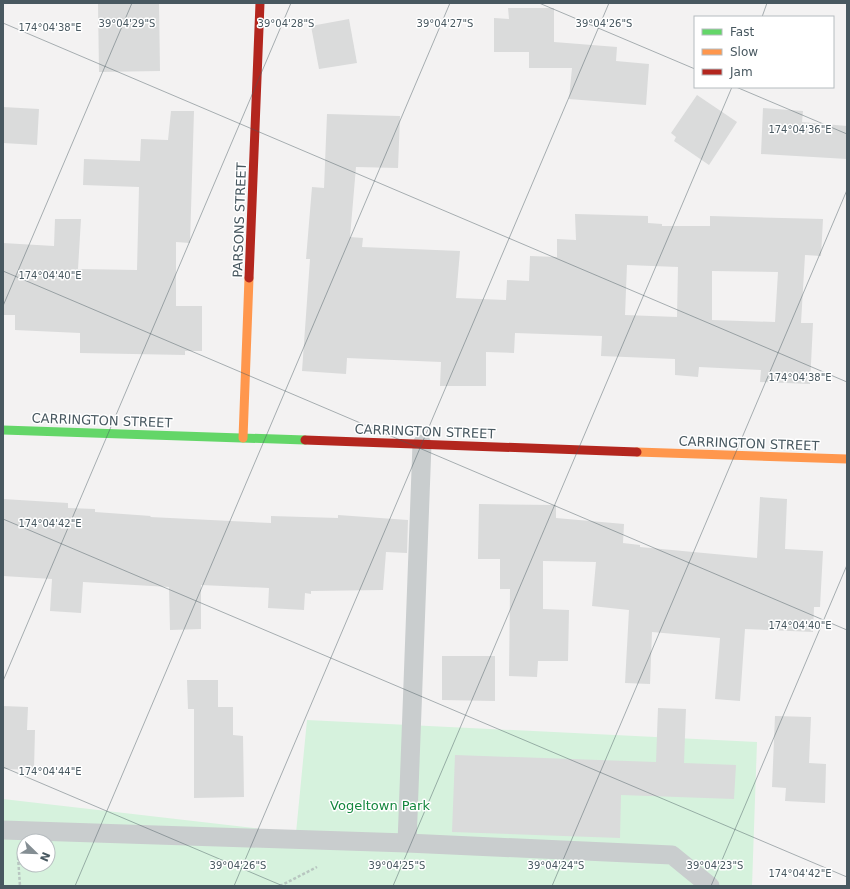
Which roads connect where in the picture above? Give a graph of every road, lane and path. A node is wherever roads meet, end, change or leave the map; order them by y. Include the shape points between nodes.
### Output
1 (260, 3) edge
2 (3, 430) edge
3 (242, 438) junction
4 (422, 444) junction
5 (847, 459) edge
6 (3, 830) edge
7 (408, 843) junction
8 (710, 886) edge

1 - 3 main road, PARSONS STREET
2 - 3 main road, CARRINGTON STREET
3 - 4 main road, CARRINGTON STREET
4 - 5 main road, CARRINGTON STREET
4 - 7 lane
6 - 7 lane
7 - 8 lane via 672,854

